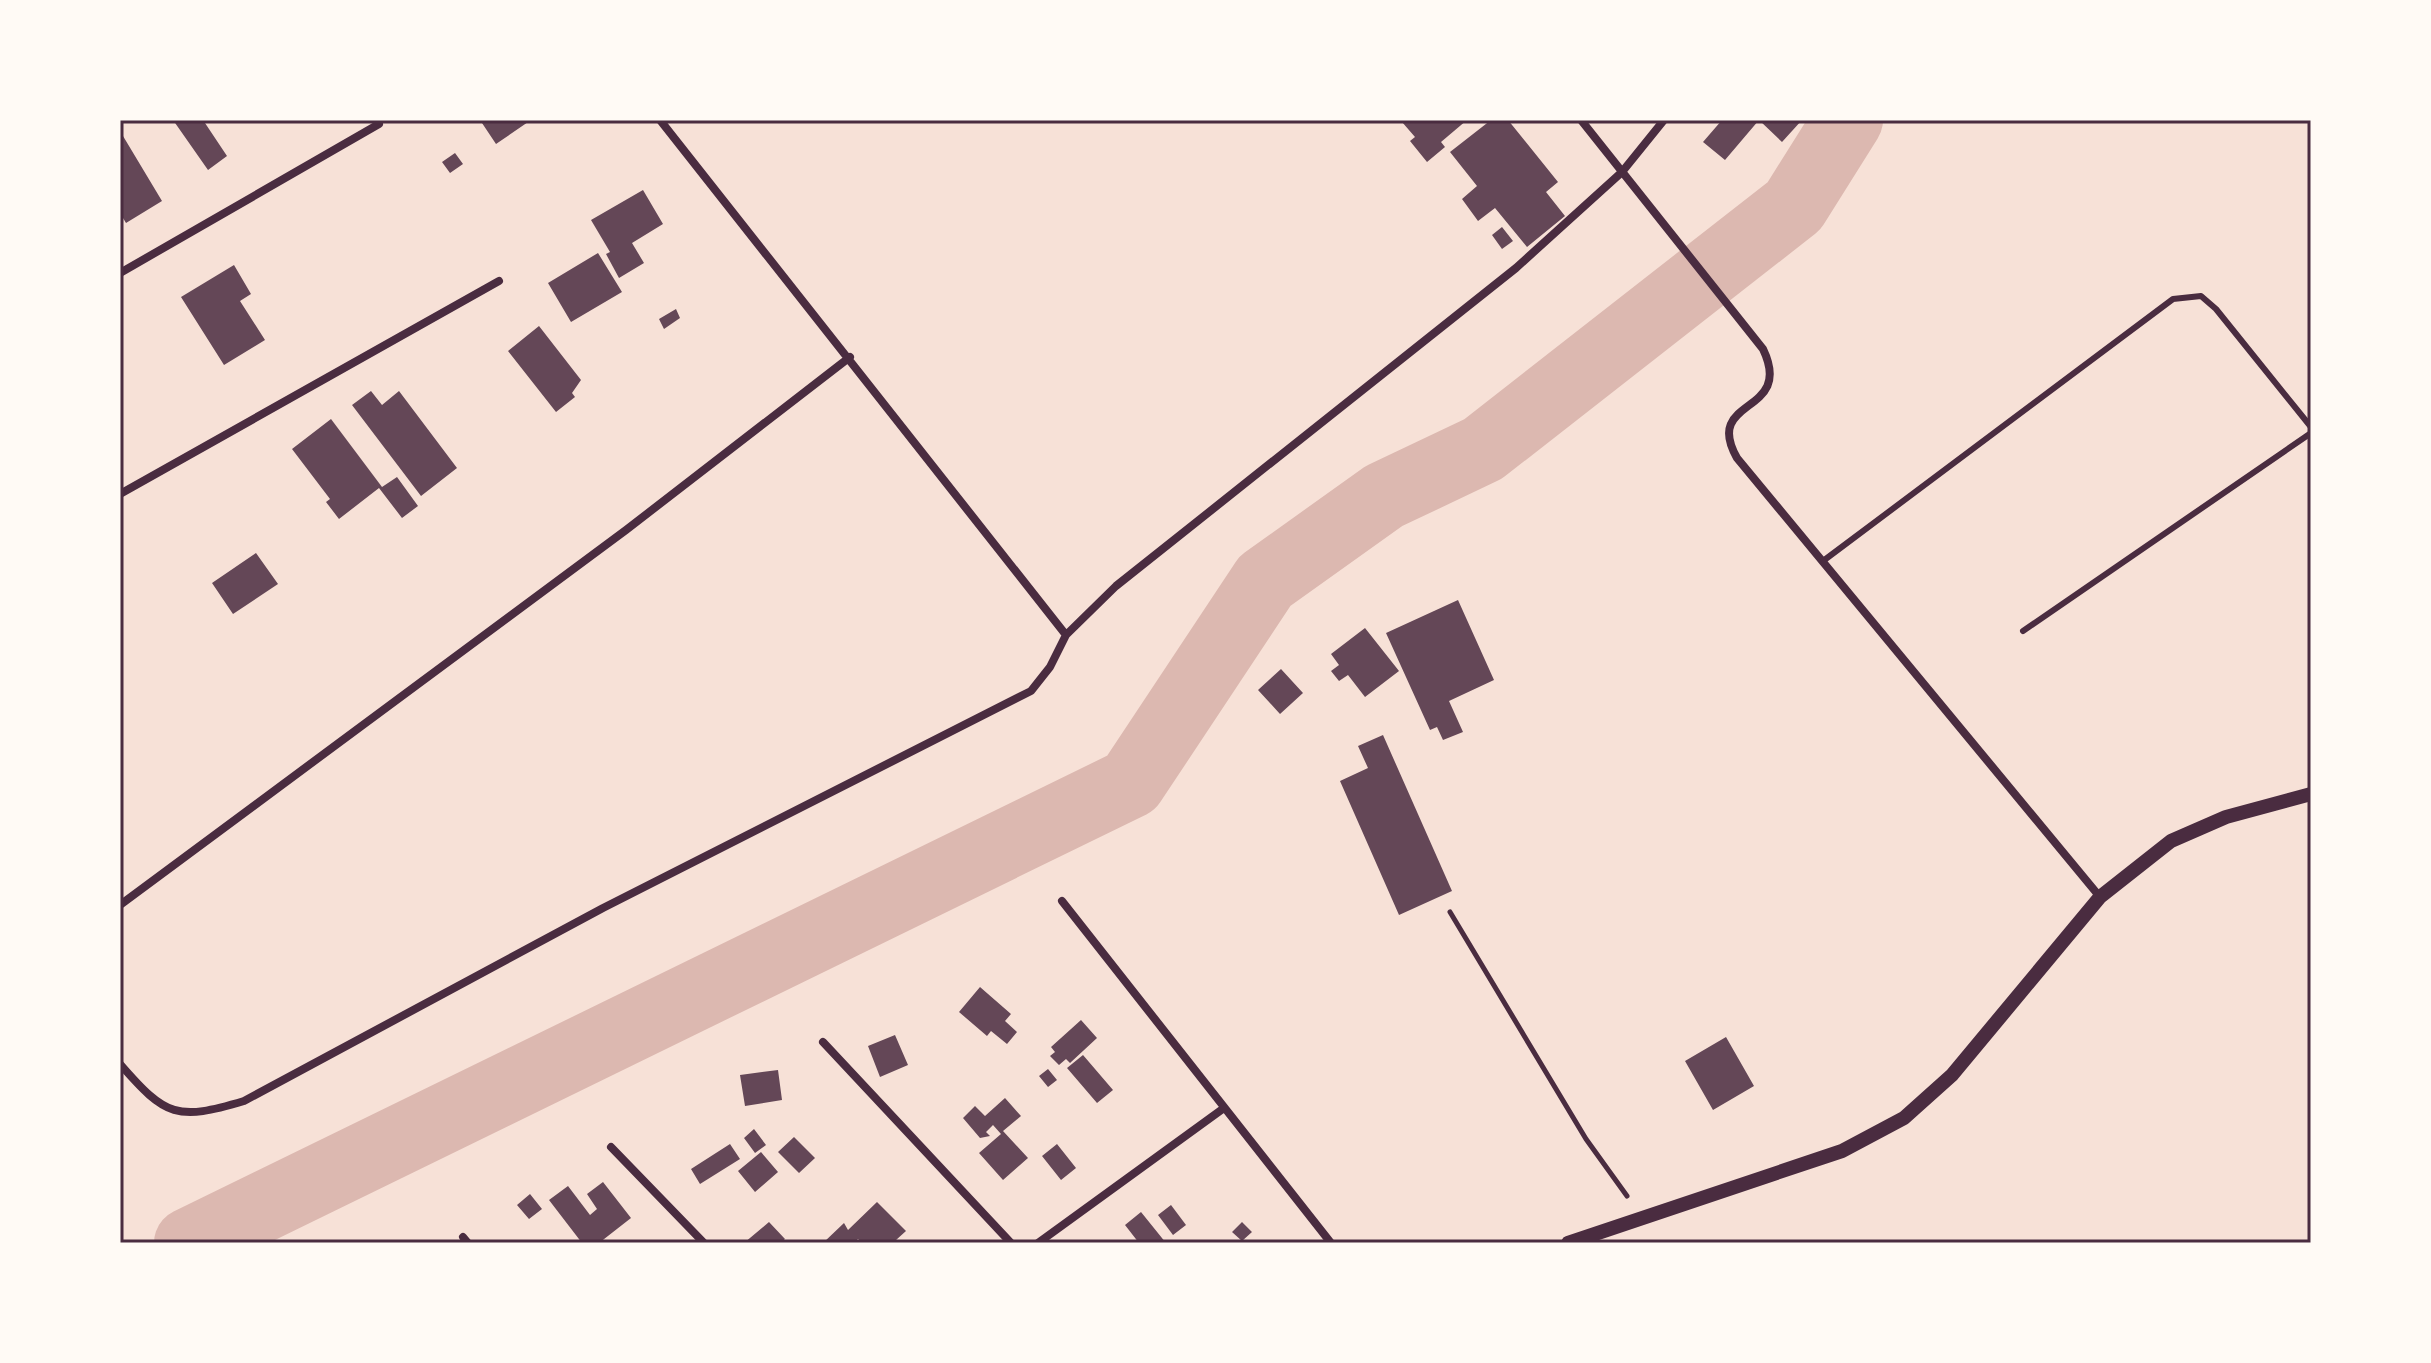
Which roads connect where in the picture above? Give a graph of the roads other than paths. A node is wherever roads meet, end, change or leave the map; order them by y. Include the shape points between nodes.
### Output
1 (660, 120) edge
2 (1581, 120) edge
3 (1664, 120) edge
4 (379, 124) dead end
5 (1622, 172) junction
6 (120, 273) edge
7 (499, 281) dead end
8 (850, 357) junction
9 (2311, 430) edge
10 (120, 494) edge
11 (1823, 561) junction
12 (2023, 631) dead end
13 (1066, 635) junction
14 (2311, 794) edge
15 (2100, 897) junction
16 (1062, 901) dead end
17 (120, 905) edge
18 (823, 1042) dead end
19 (120, 1064) edge
20 (1224, 1108) junction
21 (611, 1147) dead end
22 (704, 1243) edge
23 (1011, 1243) edge
24 (1038, 1243) edge
25 (1331, 1243) edge
26 (1568, 1243) edge

1 - 8 street
2 - 5 street
3 - 5 street
4 - 6 street
5 - 11 street via 1763,349 1772,370 1769,388 1730,421 1727,440
5 - 13 street via 1516,268 1116,586
7 - 10 street
8 - 13 street
8 - 17 street
9 - 11 lane via 2216,309 2201,296 2173,299
9 - 12 lane
11 - 15 street
13 - 19 street via 1031,691 998,710 603,908 244,1101 205,1113 179,1112 160,1106
14 - 15 street via 2226,817 2171,841
15 - 26 street via 1952,1075 1904,1118 1842,1151
16 - 20 street
18 - 23 street
20 - 24 street
20 - 25 street
21 - 22 street

